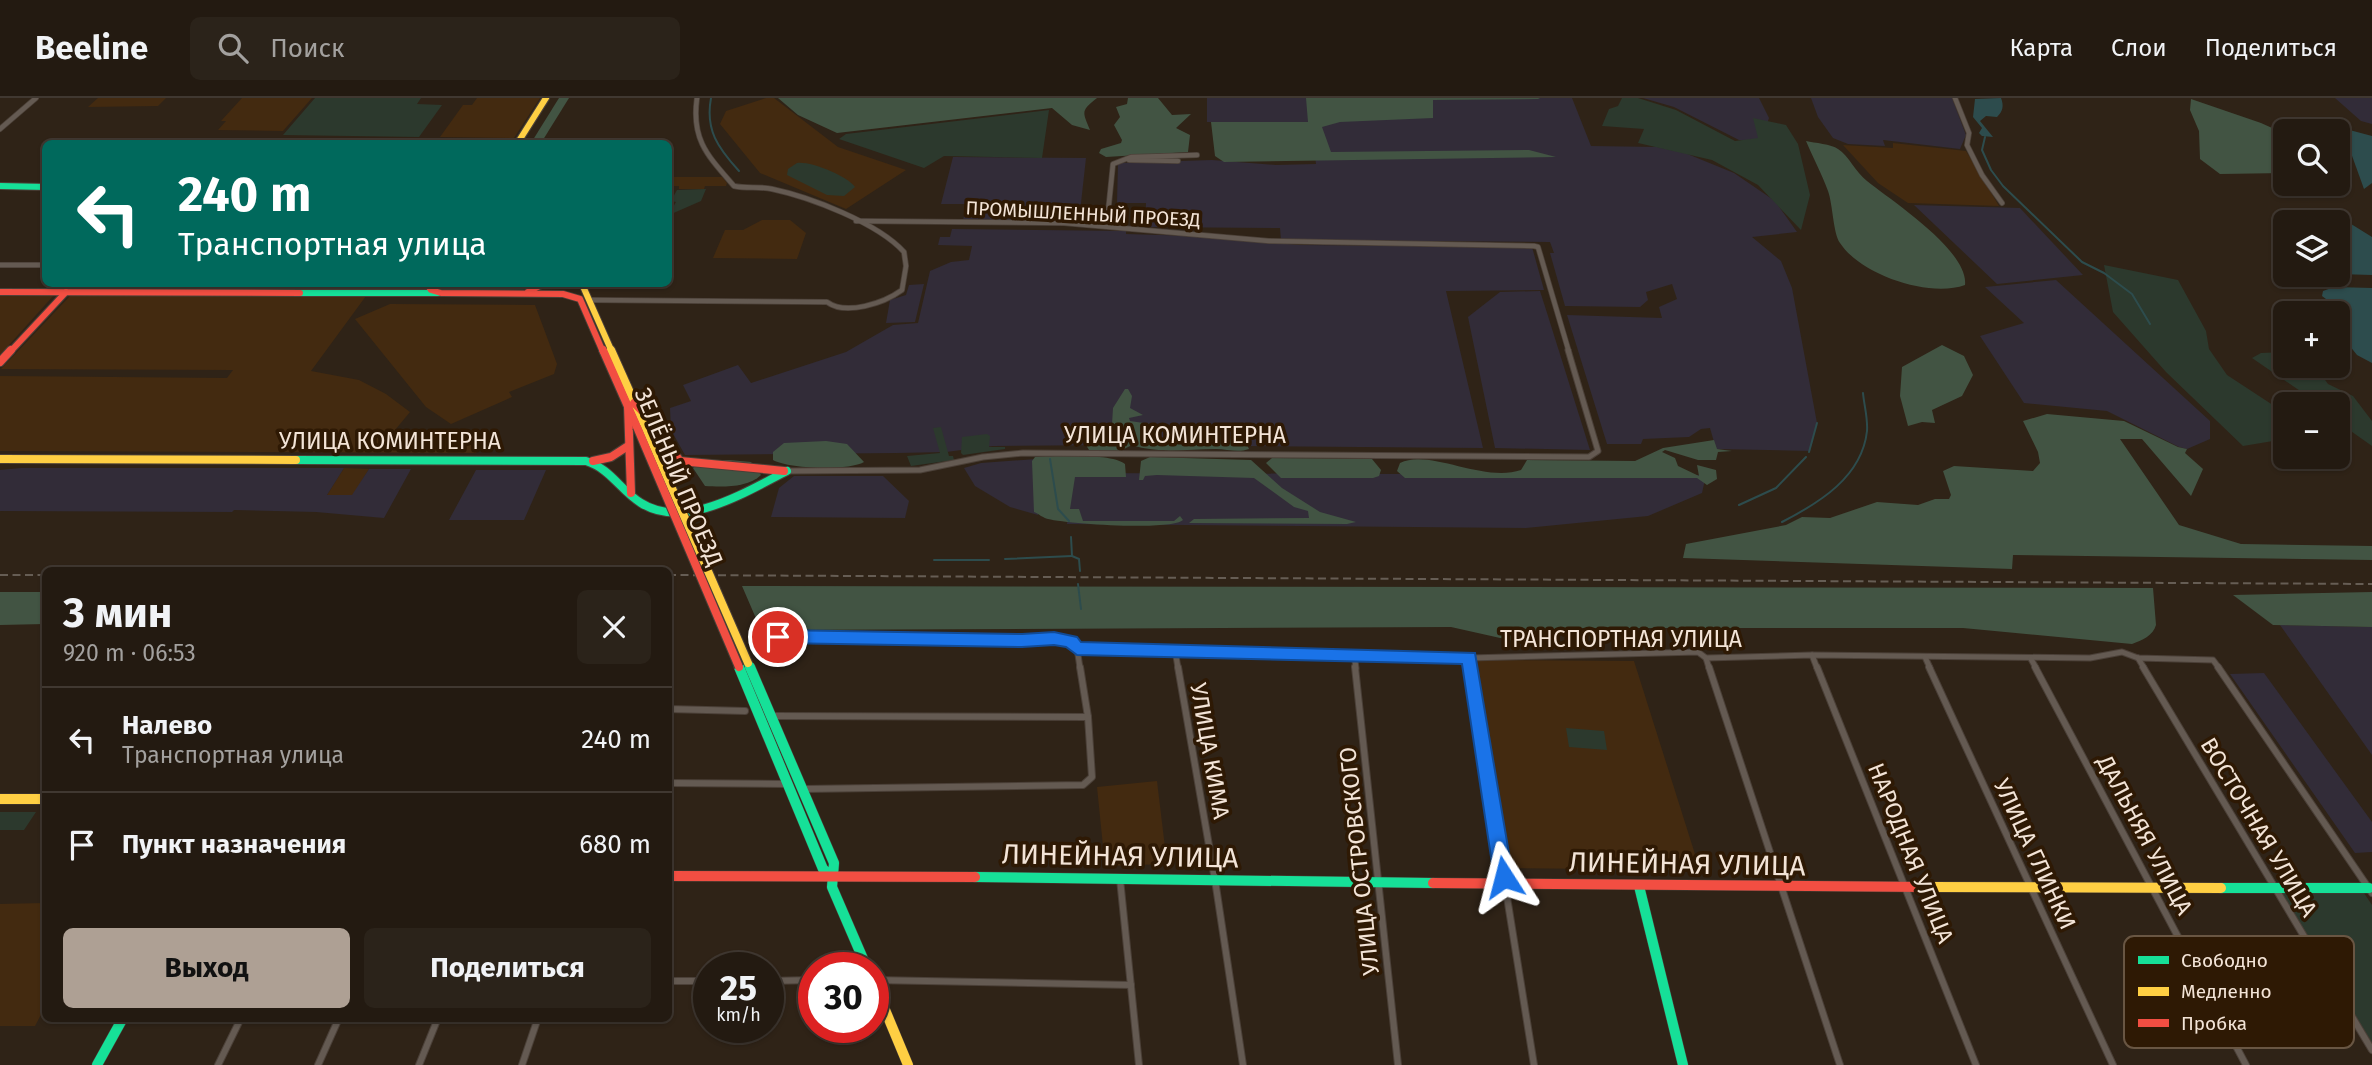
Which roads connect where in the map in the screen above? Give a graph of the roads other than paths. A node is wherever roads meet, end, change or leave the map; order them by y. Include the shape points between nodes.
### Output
1 (36, 98) edge
2 (547, 98) edge
3 (553, 98) edge
4 (697, 98) edge
5 (1955, 98) edge
6 (0, 129) edge
7 (522, 140) edge
8 (522, 140) edge
9 (1197, 155) dead end
10 (1119, 161) junction
11 (1178, 161) dead end
12 (0, 186) edge
13 (42, 187) edge
14 (2002, 203) dead end
15 (856, 221) junction
16 (1083, 224) junction
17 (0, 265) edge
18 (42, 265) edge
19 (420, 287) edge
20 (428, 287) edge
21 (537, 287) edge
22 (580, 287) edge
23 (582, 287) edge
24 (0, 292) edge
25 (66, 292) junction
26 (397, 293) junction
27 (441, 293) junction
28 (523, 294) junction
29 (555, 294) junction
30 (587, 301) junction
31 (0, 362) edge
32 (631, 405) junction
33 (628, 446) junction
34 (1596, 454) joint
35 (0, 459) edge
36 (586, 461) junction
37 (761, 469) junction
38 (787, 471) junction
39 (757, 486) junction
40 (631, 493) junction
41 (778, 637) dead end
42 (1077, 648) junction
43 (1175, 650) junction
44 (1354, 654) junction
45 (1812, 655) junction
46 (1925, 657) junction
47 (1469, 658) junction
48 (1706, 658) junction
49 (2138, 658) junction
50 (2031, 659) junction
51 (744, 665) junction
52 (672, 709) edge
53 (745, 711) dead end
54 (772, 716) junction
55 (1088, 717) junction
56 (672, 783) edge
57 (788, 784) junction
58 (802, 789) junction
59 (0, 799) edge
60 (42, 799) edge
61 (831, 875) junction
62 (672, 876) edge
63 (1120, 879) junction
64 (1215, 880) junction
65 (1380, 883) junction
66 (1505, 884) junction
67 (1639, 886) junction
68 (1780, 887) junction
69 (1907, 888) junction
70 (2031, 888) junction
71 (2154, 890) junction
72 (2276, 890) junction
73 (2371, 890) edge
74 (2178, 936) edge
75 (2304, 936) edge
76 (860, 952) edge
77 (672, 981) edge
78 (693, 981) edge
79 (889, 981) edge
80 (1131, 985) junction
81 (889, 1019) edge
82 (2354, 1020) edge
83 (121, 1022) edge
84 (240, 1022) edge
85 (337, 1022) edge
86 (436, 1022) edge
87 (537, 1022) edge
88 (2237, 1048) edge
89 (2372, 1050) edge
90 (97, 1065) edge
91 (218, 1065) edge
92 (318, 1065) edge
93 (419, 1065) edge
94 (522, 1065) edge
95 (908, 1065) edge
96 (1139, 1065) edge
97 (1243, 1065) edge
98 (1398, 1065) edge
99 (1534, 1065) edge
100 (1683, 1065) edge
101 (1840, 1065) edge
102 (1976, 1065) edge
103 (2113, 1065) edge
104 (2246, 1065) edge

1 - 6 street
2 - 7 street
3 - 8 street
4 - 15 street, ПРОМЫШЛЕННЫЙ ПРОЕЗД via 693,119 697,137 734,187 776,190
5 - 14 street via 1969,133 1967,145
9 - 10 street
10 - 11 street
10 - 16 street via 1111,172 1108,212
12 - 13 street
15 - 16 street, ПРОМЫШЛЕННЫЙ ПРОЕЗД
15 - 30 street via 893,239 903,250 906,266 897,295 837,309 827,302
16 - 34 street, ПРОМЫШЛЕННЫЙ ПРОЕЗД via 1269,241 1538,247 1598,448
17 - 18 street
19 - 26 street
20 - 27 street
21 - 28 street
22 - 29 street
23 - 30 street, ЗЕЛЁНЫЙ ПРОЕЗД
24 - 25 street
25 - 26 street
25 - 31 street
26 - 27 street
27 - 28 street
28 - 29 street
29 - 30 street
30 - 32 street, ЗЕЛЁНЫЙ ПРОЕЗД
32 - 33 street
32 - 37 street via 648,416 680,461
32 - 51 street, ЗЕЛЁНЫЙ ПРОЕЗД, bridge
33 - 36 street via 607,458
33 - 40 street
34 - 38 street, УЛИЦА КОМИНТЕРНА via 1023,453 920,470
35 - 36 street, УЛИЦА КОМИНТЕРНА
36 - 40 street, УЛИЦА КОМИНТЕРНА via 608,468
37 - 38 street
37 - 39 street via 764,476
38 - 39 street, УЛИЦА КОМИНТЕРНА
39 - 40 street, УЛИЦА КОМИНТЕРНА via 720,502 674,512 648,508
41 - 42 street, ТРАНСПОРТНАЯ УЛИЦА via 1054,638 1072,642
42 - 43 street, ТРАНСПОРТНАЯ УЛИЦА
42 - 55 street
43 - 44 street, ТРАНСПОРТНАЯ УЛИЦА
43 - 64 street, УЛИЦА КИМА
44 - 47 street, ТРАНСПОРТНАЯ УЛИЦА
44 - 65 street, УЛИЦА ОСТРОВСКОГО
45 - 46 street, ТРАНСПОРТНАЯ УЛИЦА
45 - 48 street, ТРАНСПОРТНАЯ УЛИЦА
45 - 69 street, НАРОДНАЯ УЛИЦА
46 - 50 street, ТРАНСПОРТНАЯ УЛИЦА
46 - 70 street, УЛИЦА ГЛИНКИ
47 - 48 street, ТРАНСПОРТНАЯ УЛИЦА via 1698,652
47 - 66 street
48 - 68 street
49 - 50 street, ТРАНСПОРТНАЯ УЛИЦА via 2122,652 2090,659
49 - 72 street, ВОСТОЧНАЯ УЛИЦА
49 - 73 street, ТРАНСПОРТНАЯ УЛИЦА via 2213,660
50 - 71 street, ДАЛЬНЯЯ УЛИЦА
51 - 54 street
51 - 57 street
52 - 53 street
54 - 55 street
54 - 58 street
55 - 58 street via 1092,777 1083,785
56 - 57 street
57 - 61 street via 823,869
58 - 61 street via 834,863
59 - 60 street
61 - 62 street, ЛИНЕЙНАЯ УЛИЦА
61 - 63 street, ЛИНЕЙНАЯ УЛИЦА
61 - 76 street
63 - 64 street, ЛИНЕЙНАЯ УЛИЦА
63 - 80 street
64 - 65 street, ЛИНЕЙНАЯ УЛИЦА
64 - 97 street, УЛИЦА КИМА
65 - 66 street, ЛИНЕЙНАЯ УЛИЦА
65 - 98 street, УЛИЦА ОСТРОВСКОГО
66 - 67 street, ЛИНЕЙНАЯ УЛИЦА
66 - 99 street
67 - 68 street, ЛИНЕЙНАЯ УЛИЦА
67 - 100 street
68 - 69 street, ЛИНЕЙНАЯ УЛИЦА
68 - 101 street
69 - 70 street, ЛИНЕЙНАЯ УЛИЦА
69 - 102 street, НАРОДНАЯ УЛИЦА
70 - 71 street, ЛИНЕЙНАЯ УЛИЦА
70 - 103 street, УЛИЦА ГЛИНКИ
71 - 72 street, ЛИНЕЙНАЯ УЛИЦА
71 - 74 street, ДАЛЬНЯЯ УЛИЦА
72 - 73 street, ЛИНЕЙНАЯ УЛИЦА
72 - 75 street, ВОСТОЧНАЯ УЛИЦА
77 - 78 street
79 - 80 street
80 - 96 street
81 - 95 street
82 - 89 street, ВОСТОЧНАЯ УЛИЦА
83 - 90 street
84 - 91 street
85 - 92 street
86 - 93 street
87 - 94 street
88 - 104 street, ДАЛЬНЯЯ УЛИЦА

